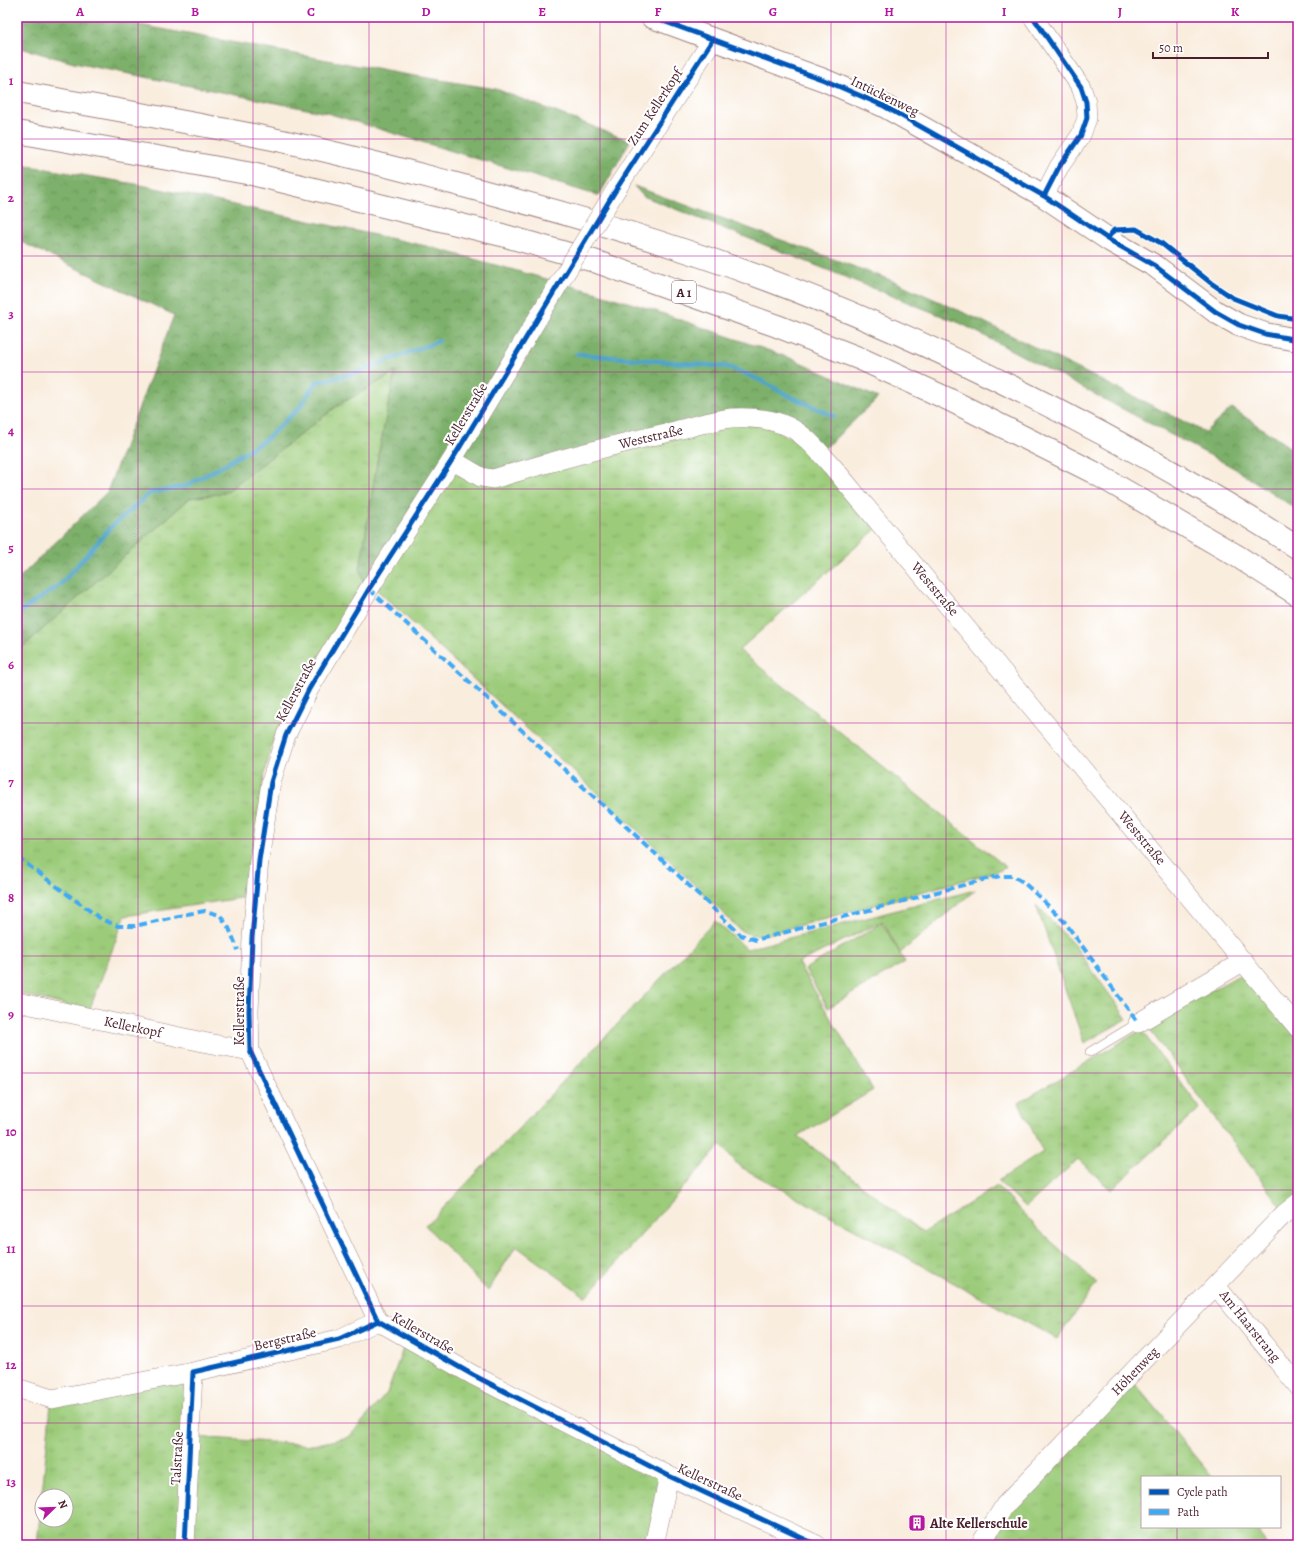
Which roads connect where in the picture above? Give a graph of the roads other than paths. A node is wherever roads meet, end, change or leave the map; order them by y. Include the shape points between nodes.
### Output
1 (652, 17) edge
2 (1033, 17) edge
3 (713, 39) junction
4 (17, 92) edge
5 (17, 132) edge
6 (1044, 196) junction
7 (547, 304) joint
8 (1298, 340) edge
9 (452, 460) junction
10 (1298, 548) edge
11 (1298, 595) edge
12 (1244, 961) junction
13 (17, 1002) edge
14 (1138, 1023) joint
15 (1298, 1028) edge
16 (250, 1051) junction
17 (1090, 1052) dead end
18 (1298, 1203) edge
19 (1216, 1286) junction
20 (378, 1321) junction
21 (193, 1372) junction
22 (1298, 1386) edge
23 (17, 1388) edge
24 (669, 1476) junction
25 (185, 1545) edge
26 (654, 1545) edge
27 (817, 1545) edge
28 (980, 1545) edge

1 - 3 main road, Intückenweg
2 - 6 street via 1081,87 1086,102 1087,118 1080,135
3 - 6 main road, Intückenweg via 824,80 884,106
3 - 7 street, Zum Kellerkopf, bridge via 617,188
4 - 10 main road via 270,138 388,166 510,198 687,251 887,328 972,367 1200,488
5 - 11 main road, A 1 via 252,174 502,235 594,262 763,320 861,359 948,399 1093,472
6 - 8 main road, Intückenweg via 1092,229 1155,266 1216,312 1239,325 1266,334
7 - 9 street, Kellerstraße
9 - 12 street, Weststraße via 482,477 493,479 619,444 730,418 767,420 795,429 832,466
9 - 16 street, Kellerstraße via 369,589 309,689 286,735 271,782 259,860 252,938
12 - 14 street
12 - 15 street, Weststraße
13 - 16 street, Kellerkopf
14 - 17 lane
16 - 20 street, Kellerstraße
18 - 19 street, Höhenweg via 1284,1214
19 - 22 street, Am Haarstrang
19 - 28 street, Höhenweg via 1005,1505
20 - 21 street, Bergstraße via 339,1339
20 - 24 street, Kellerstraße via 473,1376
21 - 23 street, Bergstraße via 52,1398
21 - 25 street, Talstraße
24 - 26 street
24 - 27 street, Kellerstraße

